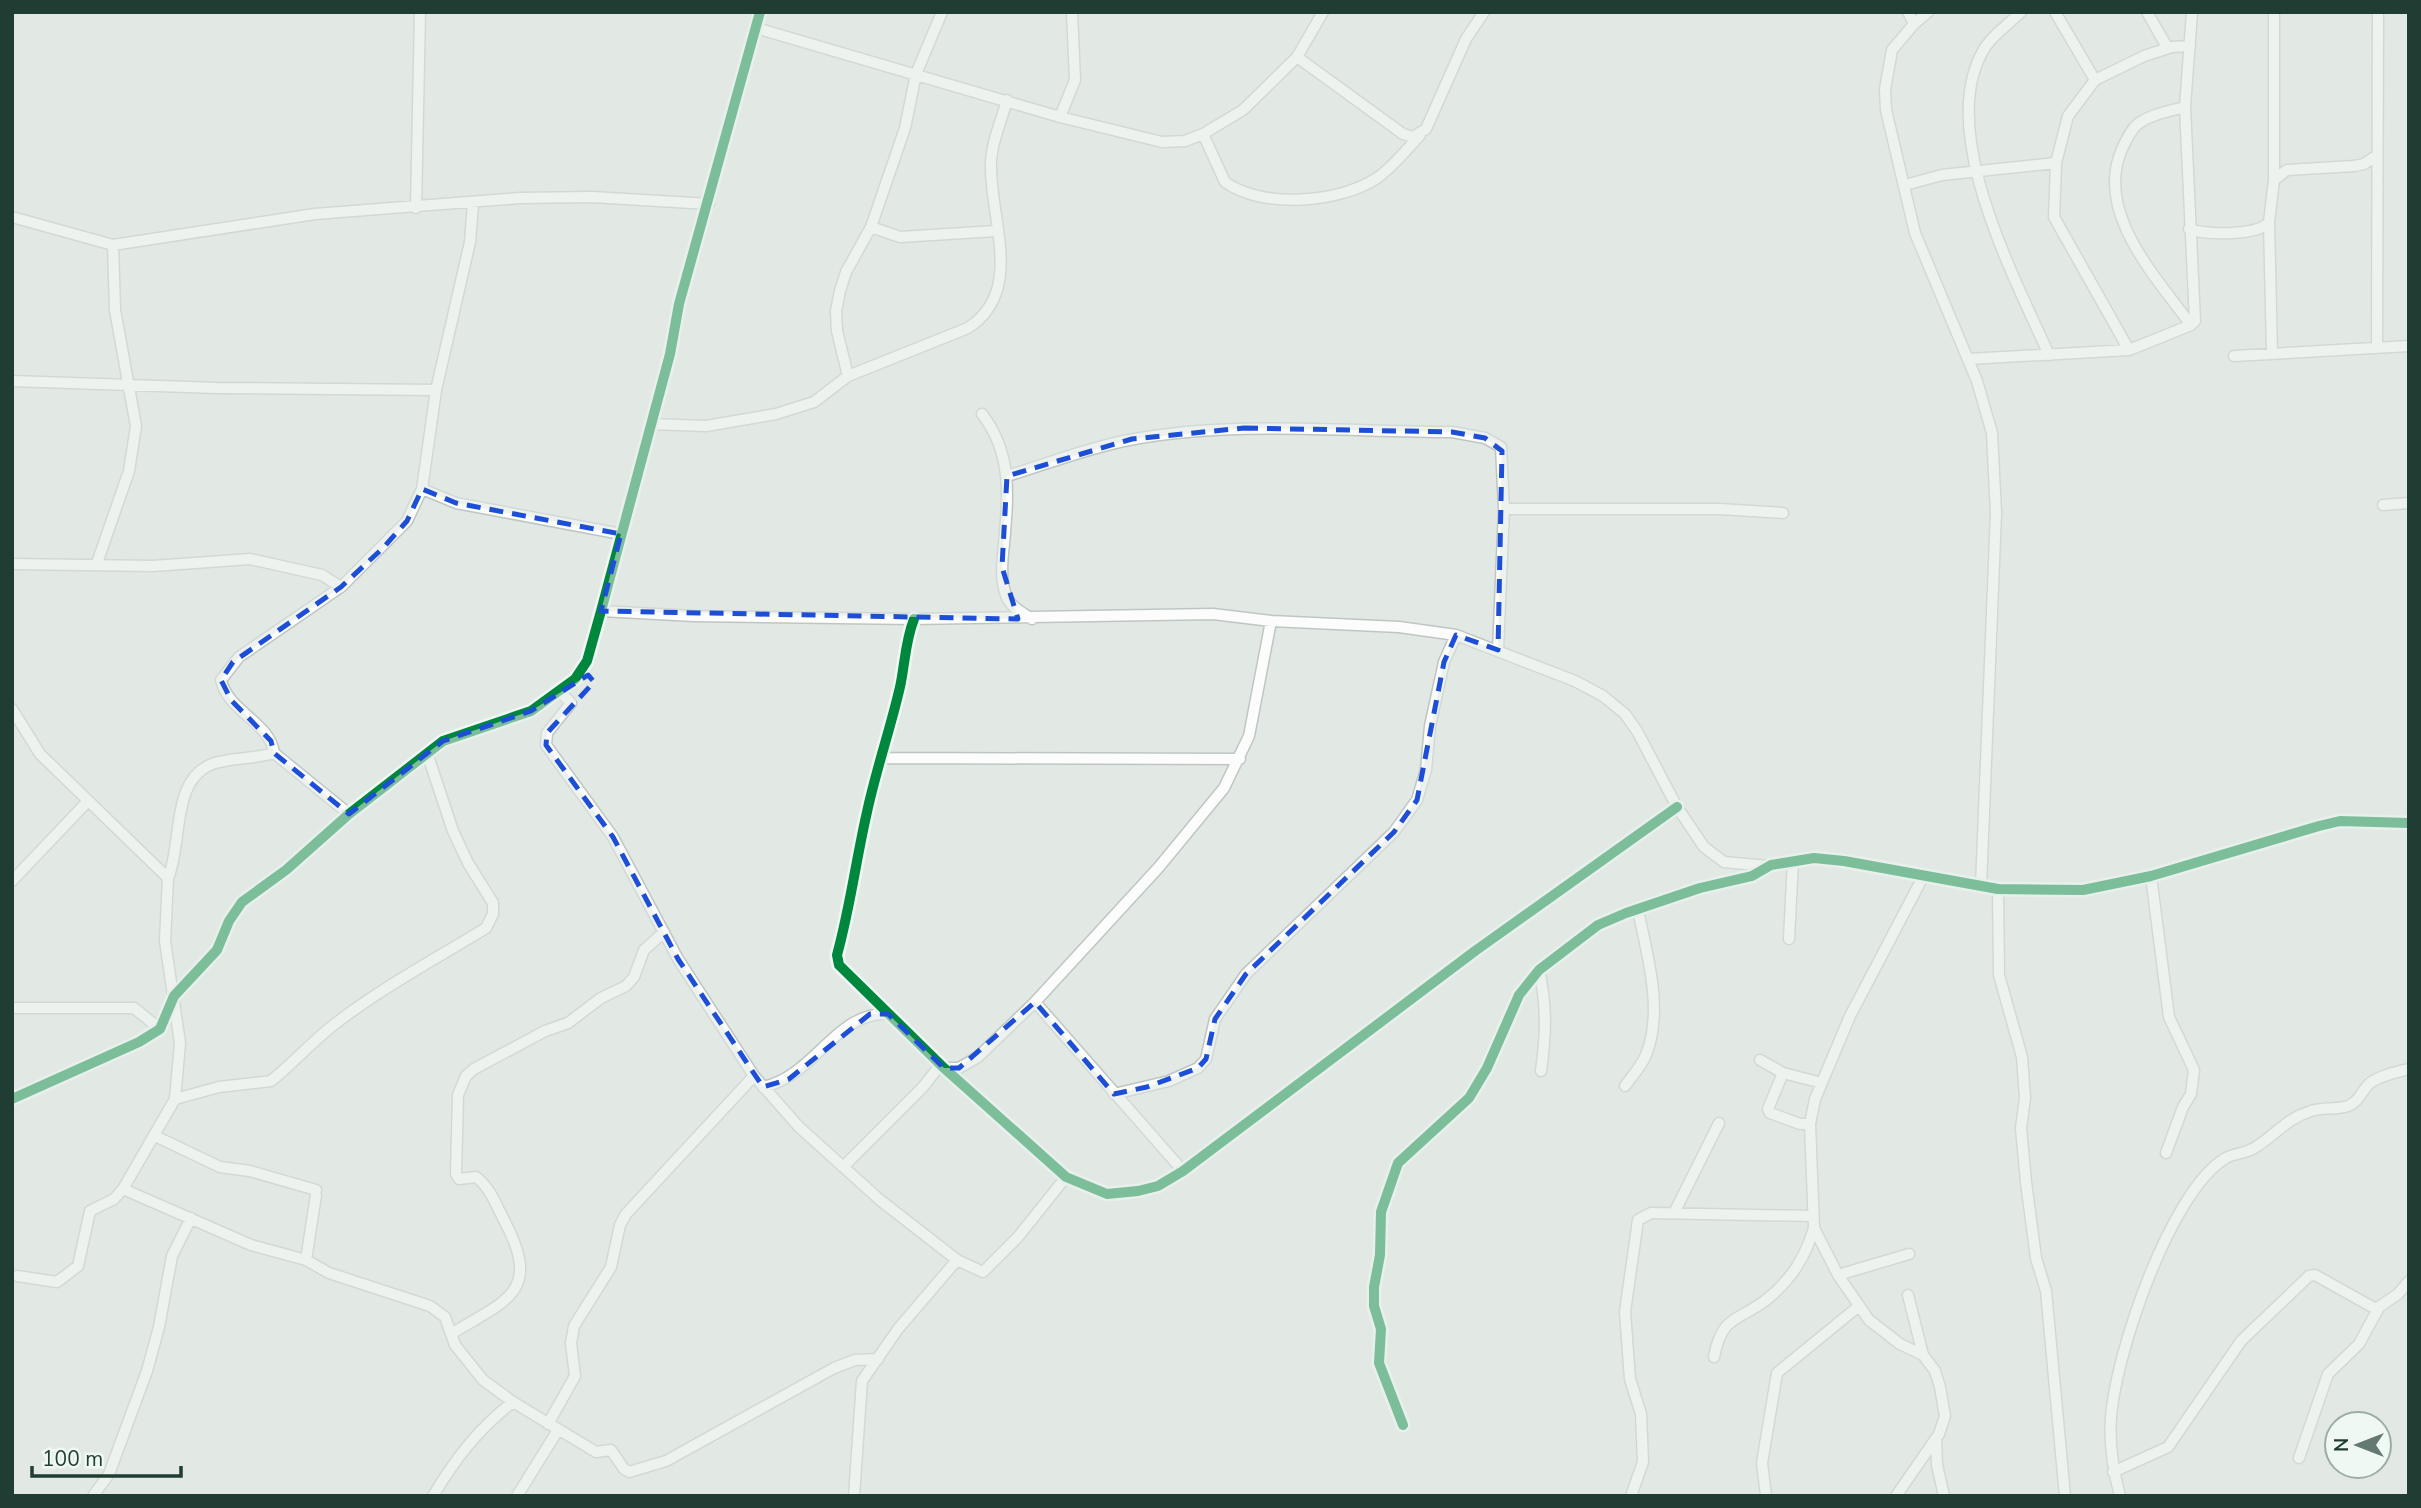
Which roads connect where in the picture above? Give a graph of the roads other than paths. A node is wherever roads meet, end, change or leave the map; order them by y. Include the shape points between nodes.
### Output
1 (420, 12) edge
2 (760, 12) edge
3 (942, 12) edge
4 (1072, 12) edge
5 (1309, 12) edge
6 (1484, 12) edge
7 (1908, 12) edge
8 (1928, 12) edge
9 (2021, 12) edge
10 (2055, 12) edge
11 (2147, 12) edge
12 (2192, 12) edge
13 (2274, 12) edge
14 (2378, 12) edge
15 (1321, 16) edge
16 (1914, 24) junction
17 (756, 28) junction
18 (2190, 46) junction
19 (2167, 47) junction
20 (1297, 57) junction
21 (916, 74) junction
22 (2095, 80) junction
23 (1007, 100) junction
24 (2185, 107) junction
25 (1060, 117) junction
26 (1203, 134) junction
27 (1420, 135) junction
28 (2376, 156) junction
29 (2056, 163) junction
30 (1975, 171) junction
31 (2274, 180) junction
32 (1905, 185) junction
33 (473, 204) junction
34 (709, 204) junction
35 (416, 208) junction
36 (12, 218) edge
37 (2269, 222) junction
38 (871, 227) junction
39 (2189, 229) junction
40 (996, 231) junction
41 (113, 245) junction
42 (2191, 325) junction
43 (2409, 346) edge
44 (2377, 347) junction
45 (2129, 350) junction
46 (2272, 354) junction
47 (2049, 355) junction
48 (2234, 356) dead end
49 (1968, 359) junction
50 (848, 376) junction
51 (12, 381) edge
52 (128, 383) junction
53 (436, 390) junction
54 (982, 414) dead end
55 (652, 424) junction
56 (1007, 476) junction
57 (422, 489) junction
58 (2409, 503) edge
59 (2383, 505) dead end
60 (1504, 509) junction
61 (1783, 513) dead end
62 (621, 534) junction
63 (97, 563) junction
64 (12, 564) edge
65 (341, 587) junction
66 (601, 611) junction
67 (915, 619) junction
68 (1032, 619) junction
69 (1271, 621) junction
70 (1456, 635) junction
71 (1499, 650) junction
72 (560, 692) junction
73 (12, 709) edge
74 (274, 753) junction
75 (427, 753) junction
76 (883, 758) junction
77 (1240, 759) junction
78 (88, 801) junction
79 (1677, 807) junction
80 (349, 814) junction
81 (2409, 823) edge
82 (1793, 861) junction
83 (1768, 866) junction
84 (1924, 875) junction
85 (2151, 876) junction
86 (168, 878) junction
87 (12, 881) edge
88 (1981, 886) junction
89 (1998, 889) junction
90 (1638, 909) junction
91 (664, 932) junction
92 (1789, 939) dead end
93 (1539, 970) junction
94 (174, 996) junction
95 (1035, 1002) junction
96 (12, 1008) edge
97 (888, 1014) junction
98 (160, 1029) junction
99 (1760, 1060) dead end
100 (943, 1066) junction
101 (2409, 1069) edge
102 (1541, 1071) dead end
103 (1783, 1073) junction
104 (754, 1076) junction
105 (1822, 1083) junction
106 (1625, 1086) dead end
107 (763, 1087) junction
108 (1114, 1094) junction
109 (12, 1099) edge
110 (175, 1099) junction
111 (1718, 1123) dead end
112 (1810, 1124) junction
113 (155, 1136) junction
114 (2166, 1153) dead end
115 (843, 1167) junction
116 (1183, 1171) junction
117 (1066, 1177) junction
118 (123, 1189) junction
119 (1674, 1213) junction
120 (191, 1218) junction
121 (1813, 1222) junction
122 (1909, 1254) dead end
123 (306, 1260) junction
124 (957, 1260) junction
125 (1838, 1275) junction
126 (17, 1276) dead end
127 (2409, 1281) edge
128 (1909, 1295) dead end
129 (1859, 1306) junction
130 (2378, 1309) junction
131 (451, 1334) junction
132 (1923, 1355) junction
133 (1714, 1357) dead end
134 (878, 1359) junction
135 (513, 1402) junction
136 (1403, 1425) dead end
137 (553, 1427) junction
138 (1936, 1439) junction
139 (2299, 1458) dead end
140 (2113, 1472) junction
141 (93, 1496) edge
142 (433, 1496) edge
143 (517, 1496) edge
144 (854, 1496) edge
145 (1631, 1496) edge
146 (1766, 1496) edge
147 (1896, 1496) edge
148 (1944, 1496) edge
149 (2065, 1496) edge
150 (2120, 1496) edge

1 - 35 street
2 - 17 street
3 - 21 street
4 - 25 street via 1076,71
5 - 15 street
6 - 27 street via 1466,39 1434,114
7 - 16 street
8 - 16 street
9 - 30 street via 1986,46 1977,69 1969,113
10 - 22 street
11 - 19 street
12 - 18 street
13 - 31 street
14 - 28 street
15 - 20 street
16 - 32 street via 1892,50 1885,89
17 - 21 street
17 - 34 street
18 - 19 street
18 - 24 street
19 - 22 street
20 - 26 street via 1243,110
20 - 27 street via 1404,134
21 - 23 street
21 - 38 street via 905,128
22 - 29 street via 2068,116
23 - 25 street
23 - 40 street via 990,166
24 - 39 street
24 - 42 street via 2137,124 2115,164 2114,183 2120,213 2138,252
25 - 26 street via 1162,142
26 - 27 street via 1225,182 1257,196 1297,202 1364,185
28 - 31 street via 2354,166 2287,170
28 - 44 street
29 - 30 street
29 - 45 street via 2054,217
30 - 32 street
30 - 47 street
31 - 37 street
32 - 49 street via 1915,233
33 - 34 street via 592,197
33 - 35 street
33 - 53 street via 470,242
34 - 55 street via 679,304
35 - 41 street via 315,214
36 - 41 street
37 - 39 street via 2260,231 2201,233
37 - 46 street
38 - 40 street via 900,237
38 - 50 street via 846,272 836,311
39 - 42 street via 2196,304
40 - 50 street via 1002,279 984,316 968,328
41 - 52 street via 115,310
42 - 45 street
43 - 44 street
44 - 46 street
45 - 47 street
46 - 48 street
47 - 49 street
49 - 88 street via 1992,433 1996,513
50 - 55 street via 814,402 776,414 706,426
51 - 52 street
52 - 53 street
52 - 63 street via 135,417 134,444
53 - 57 street
54 - 56 street via 1000,441
55 - 62 street
56 - 60 street via 1096,447 1191,433 1244,428 1452,432 1485,438 1501,447
56 - 68 street via 1005,592 1013,606
57 - 62 street via 456,503
57 - 65 street via 403,527
58 - 59 street
60 - 61 street
60 - 71 street
62 - 66 street
63 - 64 street
63 - 65 street via 144,566 267,561 322,575
65 - 74 street via 239,657 221,680 231,700 268,737
66 - 67 street
66 - 72 street via 587,661
67 - 68 street
67 - 76 street via 906,642
68 - 69 street via 1213,614
69 - 70 street
69 - 77 street via 1257,706
70 - 71 street
70 - 108 street via 1444,662 1417,800 1394,832 1246,974 1215,1019 1206,1059 1198,1068 1184,1076
71 - 79 street via 1575,681 1625,714
72 - 75 street via 531,711 443,741
72 - 91 street via 571,704 547,733 546,745 612,837
73 - 78 street via 40,754
74 - 80 street
74 - 86 street via 219,762 196,774 186,788 176,861
75 - 80 street
75 - 110 street via 453,831 493,903 486,928 352,1012 271,1081 219,1087
76 - 77 street
76 - 97 street via 867,811 838,960 842,970
77 - 95 street via 1224,788 1159,867
78 - 86 street
78 - 87 street
79 - 83 street via 1717,858 1735,865
79 - 116 street via 1464,959
80 - 94 street via 242,902 217,950
81 - 85 street via 2340,821
82 - 83 street
82 - 84 street via 1844,861
82 - 92 street
83 - 90 street via 1752,876
84 - 88 street
84 - 105 street via 1850,1016
85 - 89 street via 2083,890
85 - 114 street via 2169,1017 2194,1070 2191,1094
86 - 94 street via 165,941
88 - 89 street
89 - 149 street via 1999,975 2022,1057 2026,1182 2036,1258 2046,1291
90 - 93 street via 1598,925
90 - 106 street via 1653,987 1650,1040 1641,1065
91 - 104 street
91 - 131 street via 644,950 626,986 568,1023 474,1069 460,1085 457,1177 476,1177 487,1187 517,1246 521,1265 519,1285 509,1298
93 - 102 street via 1547,1032
93 - 136 street via 1513,1005 1469,1098 1398,1163 1384,1199 1374,1306 1381,1329 1379,1363
94 - 98 street
94 - 110 street via 180,1043
95 - 100 street via 978,1057 959,1068
95 - 108 street
96 - 98 street via 134,1008
97 - 100 street
97 - 107 street via 861,1017 789,1079
98 - 109 street
99 - 103 street
100 - 115 street
100 - 117 street
101 - 140 street via 2372,1081 2350,1105 2309,1111 2282,1124 2256,1147 2225,1158 2207,1175 2175,1222 2129,1328 2111,1419
103 - 105 street
103 - 112 street via 1769,1113
104 - 107 street
104 - 137 street via 626,1213 611,1267 573,1326 574,1382
105 - 112 street
107 - 115 street via 799,1128
108 - 116 street
110 - 113 street
111 - 119 street
112 - 121 street
113 - 118 street
113 - 123 street via 220,1167 250,1171 316,1193
115 - 124 street
116 - 117 street via 1158,1186 1119,1193 1092,1190
117 - 124 street via 983,1272
118 - 120 street
118 - 126 street via 90,1211 79,1264 62,1280 51,1283
119 - 121 street
119 - 145 street via 1644,1214 1638,1220 1632,1255 1625,1312 1630,1379 1641,1413 1643,1462
120 - 123 street via 251,1245
120 - 141 street via 172,1256 147,1371 109,1474
121 - 125 street
121 - 133 street via 1798,1267 1765,1301 1726,1324
122 - 125 street
123 - 131 street via 329,1273 430,1306 445,1317
124 - 134 street
125 - 129 street
127 - 130 street
128 - 132 street
129 - 132 street via 1876,1327
129 - 146 street via 1777,1373 1762,1463
130 - 139 street via 2359,1344 2328,1374
130 - 140 street via 2311,1275 2241,1341 2168,1447
131 - 135 street via 483,1380
132 - 138 street via 1935,1371 1944,1402 1945,1416
134 - 137 street via 855,1360 834,1368 666,1461 632,1472 624,1469 611,1450 597,1452
134 - 144 street via 862,1381
135 - 137 street
135 - 142 street via 487,1422
137 - 143 street
138 - 147 street
138 - 148 street
140 - 150 street

